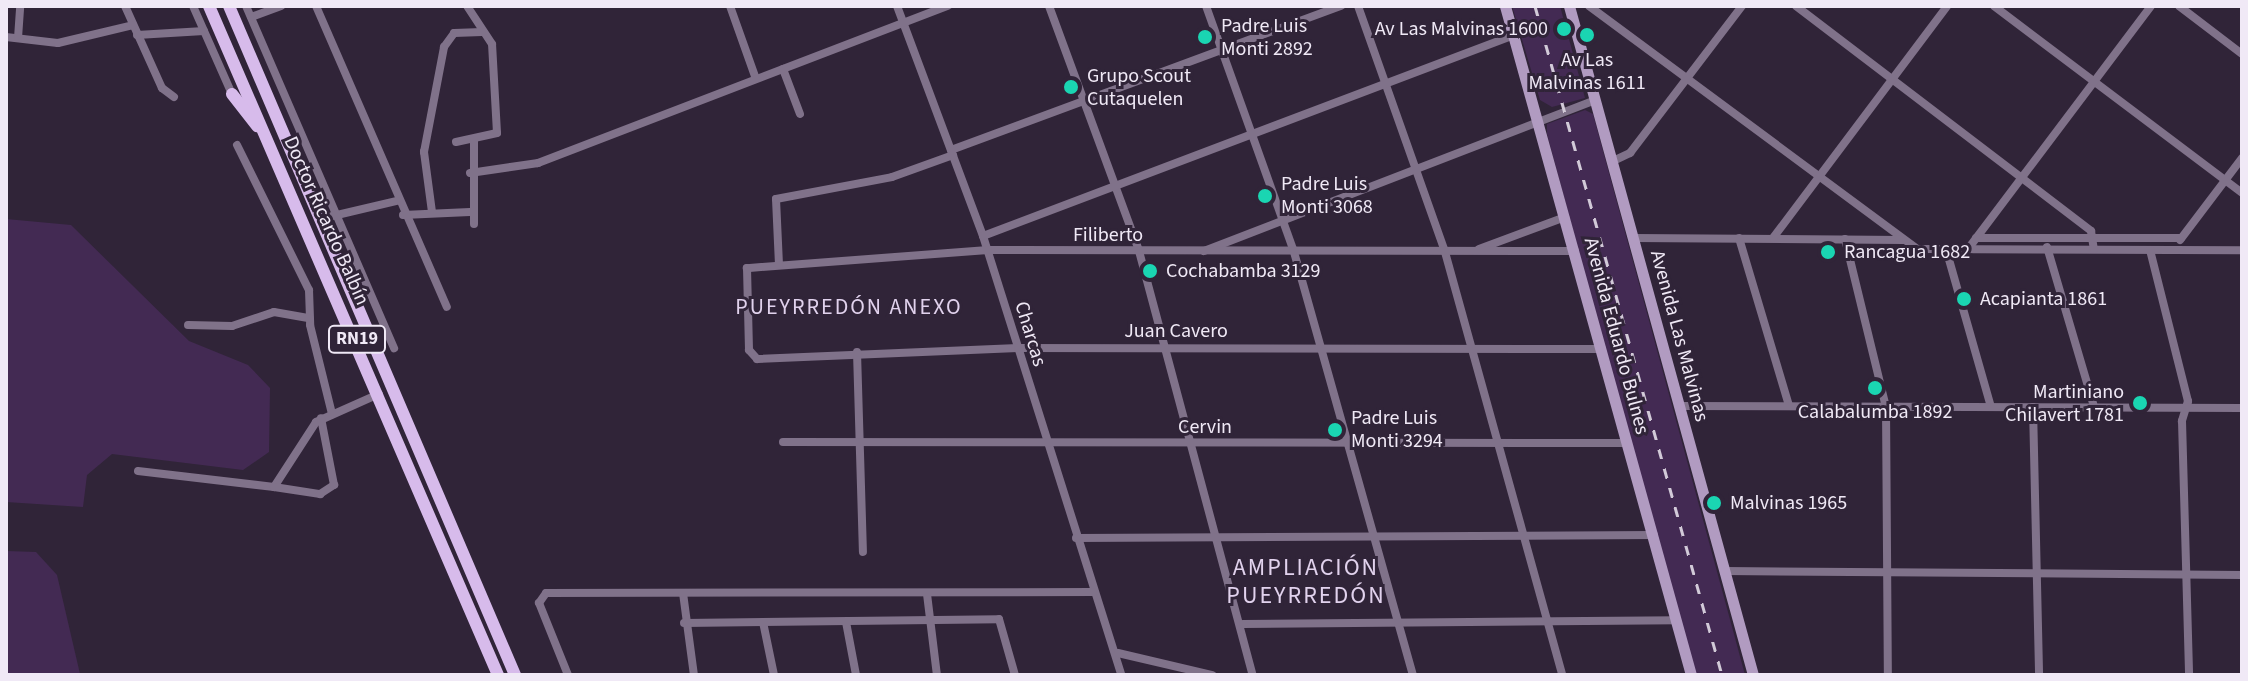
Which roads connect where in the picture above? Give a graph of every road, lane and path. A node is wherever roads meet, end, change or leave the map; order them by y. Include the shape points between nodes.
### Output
1 (20, 6) edge
2 (125, 6) edge
3 (193, 6) edge
4 (209, 6) edge
5 (229, 6) edge
6 (246, 6) edge
7 (281, 6) edge
8 (316, 6) edge
9 (467, 6) edge
10 (730, 6) edge
11 (897, 6) edge
12 (948, 6) edge
13 (1049, 6) edge
14 (1206, 6) edge
15 (1341, 6) edge
16 (1358, 6) edge
17 (1505, 6) edge
18 (1569, 6) edge
19 (1589, 6) edge
20 (1742, 6) edge
21 (1796, 6) edge
22 (1947, 6) edge
23 (1994, 6) edge
24 (2151, 6) edge
25 (2179, 6) edge
26 (251, 17) junction
27 (903, 23) junction
28 (135, 30) junction
29 (204, 31) junction
30 (482, 32) junction
31 (1514, 35) junction
32 (6, 37) edge
33 (18, 38) junction
34 (1223, 50) junction
35 (2242, 54) edge
36 (783, 69) junction
37 (1689, 77) junction
38 (756, 79) junction
39 (1892, 79) junction
40 (2093, 82) junction
41 (1386, 84) junction
42 (232, 94) joint
43 (174, 97) dead end
44 (1595, 100) junction
45 (1084, 101) junction
46 (800, 114) dead end
47 (1539, 121) junction
48 (1254, 133) junction
49 (474, 140) junction
50 (456, 142) dead end
51 (270, 143) junction
52 (237, 145) dead end
53 (952, 152) junction
54 (2242, 158) edge
55 (1613, 161) junction
56 (1416, 167) junction
57 (470, 173) junction
58 (1817, 176) junction
59 (2022, 176) junction
60 (2225, 180) junction
61 (1115, 186) junction
62 (2242, 193) edge
63 (397, 201) junction
64 (432, 212) junction
65 (470, 212) junction
66 (335, 213) junction
67 (403, 215) junction
68 (1282, 217) junction
69 (1565, 217) junction
70 (320, 219) junction
71 (474, 224) dead end
72 (983, 236) junction
73 (2094, 237) junction
74 (1634, 238) junction
75 (1739, 238) junction
76 (1773, 238) junction
77 (1976, 238) junction
78 (2046, 238) junction
79 (2181, 238) junction
80 (1845, 239) junction
81 (1904, 240) junction
82 (1946, 249) junction
83 (1968, 249) junction
84 (2047, 249) junction
85 (2094, 249) junction
86 (988, 250) junction
87 (2150, 250) junction
88 (2178, 250) junction
89 (2242, 250) edge
90 (1139, 251) junction
91 (1203, 251) junction
92 (1474, 251) junction
93 (1575, 251) junction
94 (1294, 252) junction
95 (1445, 252) junction
96 (779, 265) junction
97 (447, 307) dead end
98 (309, 318) junction
99 (188, 325) dead end
100 (1166, 347) junction
101 (1320, 347) junction
102 (1472, 347) junction
103 (394, 348) dead end
104 (1018, 348) junction
105 (1602, 349) junction
106 (857, 352) junction
107 (751, 357) joint
108 (380, 393) junction
109 (1679, 406) junction
110 (1789, 406) junction
111 (1886, 407) junction
112 (1991, 407) junction
113 (2033, 407) junction
114 (2094, 407) junction
115 (2188, 408) junction
116 (2242, 408) edge
117 (332, 414) junction
118 (321, 418) junction
119 (783, 442) dead end
120 (1496, 442) junction
121 (1193, 443) junction
122 (1627, 443) junction
123 (859, 444) junction
124 (1346, 444) junction
125 (1047, 445) junction
126 (138, 471) dead end
127 (274, 487) junction
128 (1654, 535) junction
129 (1523, 537) junction
130 (1076, 538) junction
131 (1372, 538) junction
132 (1220, 540) junction
133 (863, 552) dead end
134 (1725, 571) junction
135 (1886, 572) junction
136 (2036, 572) junction
137 (2187, 574) junction
138 (2242, 575) edge
139 (1093, 592) junction
140 (683, 593) junction
141 (927, 594) junction
142 (926, 620) junction
143 (1677, 620) junction
144 (763, 622) junction
145 (846, 622) junction
146 (1547, 622) junction
147 (684, 623) junction
148 (1396, 623) junction
149 (1243, 624) junction
150 (1118, 653) junction
151 (498, 675) edge
152 (515, 675) edge
153 (568, 675) edge
154 (694, 675) edge
155 (774, 675) edge
156 (856, 675) edge
157 (937, 675) edge
158 (1015, 675) edge
159 (1121, 675) edge
160 (1212, 675) edge
161 (1253, 675) edge
162 (1413, 675) edge
163 (1562, 675) edge
164 (1691, 675) edge
165 (1753, 675) edge
166 (1888, 675) edge
167 (2039, 675) edge
168 (2189, 675) edge

1 - 33 street
2 - 28 street
3 - 29 street
4 - 51 main road, Doctor Ricardo Balbín / RN19
5 - 70 main road, Doctor Ricardo Balbín / RN19
6 - 26 street
7 - 26 street
8 - 63 street
9 - 30 street
10 - 38 street
11 - 27 street, Charcas
12 - 27 street
13 - 45 street
14 - 34 street
15 - 34 street
16 - 41 street
17 - 31 main road, Avenida Eduardo Bulnes
18 - 44 main road, Avenida Las Malvinas
19 - 37 street
20 - 37 street
21 - 39 street
22 - 39 street
23 - 40 street
24 - 40 street
25 - 35 street
26 - 66 street
27 - 36 street
27 - 53 street, Charcas
28 - 29 street
28 - 33 street via 58,43
28 - 43 street
29 - 42 street
30 - 49 street via 492,44 497,133
30 - 64 street via 454,33 444,47 424,152
31 - 41 street
31 - 47 main road, Avenida Eduardo Bulnes
32 - 33 street
34 - 45 street
34 - 48 street
36 - 38 street
36 - 46 street
37 - 55 street via 1630,153
37 - 58 street
38 - 57 street via 527,167
39 - 58 street
39 - 59 street
40 - 59 street
40 - 60 street
41 - 48 street
41 - 56 street
42 - 51 main road
44 - 47 street
44 - 55 main road, Avenida Las Malvinas
45 - 53 street
45 - 61 street
47 - 56 street
47 - 69 main road, Avenida Eduardo Bulnes
48 - 61 street
48 - 68 street
49 - 50 street
49 - 57 street
51 - 108 main road, Doctor Ricardo Balbín / RN19
52 - 98 street via 309,290
53 - 72 street, Charcas
53 - 96 street via 892,177 776,199
54 - 60 street
55 - 74 main road, Avenida Las Malvinas
56 - 68 street
56 - 95 street
57 - 65 street
58 - 76 street
58 - 81 street
59 - 73 street
59 - 77 street
60 - 62 street
60 - 79 street
61 - 72 street
61 - 90 street
63 - 66 street
63 - 67 street
64 - 65 street
64 - 67 street
65 - 71 street
66 - 70 street
66 - 103 street
67 - 97 street
68 - 91 street
68 - 94 street
69 - 92 street, Filiberto
69 - 93 main road, Avenida Eduardo Bulnes
70 - 152 main road, Doctor Ricardo Balbín / RN19
72 - 86 street, Charcas
73 - 78 street
73 - 79 street
73 - 85 street
74 - 75 street
74 - 109 main road, Avenida Las Malvinas
75 - 76 street
75 - 110 street
76 - 80 street
77 - 78 street
77 - 83 street
78 - 84 street
79 - 88 street
80 - 81 street
80 - 111 street
81 - 82 street via 1917,249
82 - 83 street
82 - 112 street
83 - 84 street
84 - 85 street
84 - 114 street
85 - 87 street
86 - 90 street, Filiberto
86 - 96 street, Filiberto
86 - 104 street, Charcas
87 - 88 street
87 - 115 street
88 - 89 street
90 - 91 street, Filiberto
90 - 100 street
91 - 94 street, Filiberto
92 - 93 street, Filiberto
92 - 95 street, Filiberto
93 - 105 main road, Avenida Eduardo Bulnes
94 - 95 street, Filiberto
94 - 101 street
95 - 102 street
96 - 107 street, Filiberto via 744,271
98 - 99 street via 274,312 232,326
98 - 117 street
100 - 101 street, Juan Cavero
100 - 104 street, Juan Cavero
100 - 121 street
101 - 102 street, Juan Cavero
101 - 124 street
102 - 105 street, Juan Cavero
102 - 120 street
104 - 106 street, Juan Cavero
104 - 125 street, Charcas
105 - 122 main road, Avenida Eduardo Bulnes
106 - 107 street, Juan Cavero
106 - 123 street
108 - 117 street
108 - 151 main road, Doctor Ricardo Balbín / RN19
109 - 110 street
109 - 134 main road, Avenida Las Malvinas
110 - 111 street
111 - 112 street
111 - 135 street
112 - 113 street
113 - 114 street
113 - 136 street
114 - 115 street
115 - 116 street
115 - 137 street
117 - 118 street
118 - 127 street
118 - 127 street via 334,485 320,494
119 - 123 street, Cervin
120 - 122 street, Cervin
120 - 124 street, Cervin
120 - 129 street
121 - 124 street, Cervin
121 - 125 street, Cervin
121 - 132 street
122 - 128 main road, Avenida Eduardo Bulnes
123 - 125 street, Cervin
123 - 133 street
124 - 131 street
125 - 130 street, Charcas
126 - 127 street
128 - 129 street
128 - 143 main road, Avenida Eduardo Bulnes
129 - 131 street
129 - 146 street
130 - 132 street
130 - 139 street, Charcas
131 - 132 street
131 - 148 street
132 - 149 street
134 - 135 street
134 - 165 main road, Avenida Las Malvinas
135 - 136 street
135 - 166 street
136 - 137 street
136 - 167 street
137 - 138 street
137 - 168 street
139 - 141 street
139 - 150 street, Charcas
140 - 141 street
140 - 147 street
140 - 153 street via 540,595
141 - 142 street
142 - 145 street
142 - 157 street
142 - 158 street via 1003,620
143 - 146 street
143 - 164 main road, Avenida Eduardo Bulnes
144 - 145 street
144 - 147 street
144 - 155 street
145 - 156 street
146 - 148 street
146 - 163 street
147 - 154 street
148 - 149 street
148 - 162 street
149 - 161 street
150 - 159 street, Charcas
150 - 160 street

